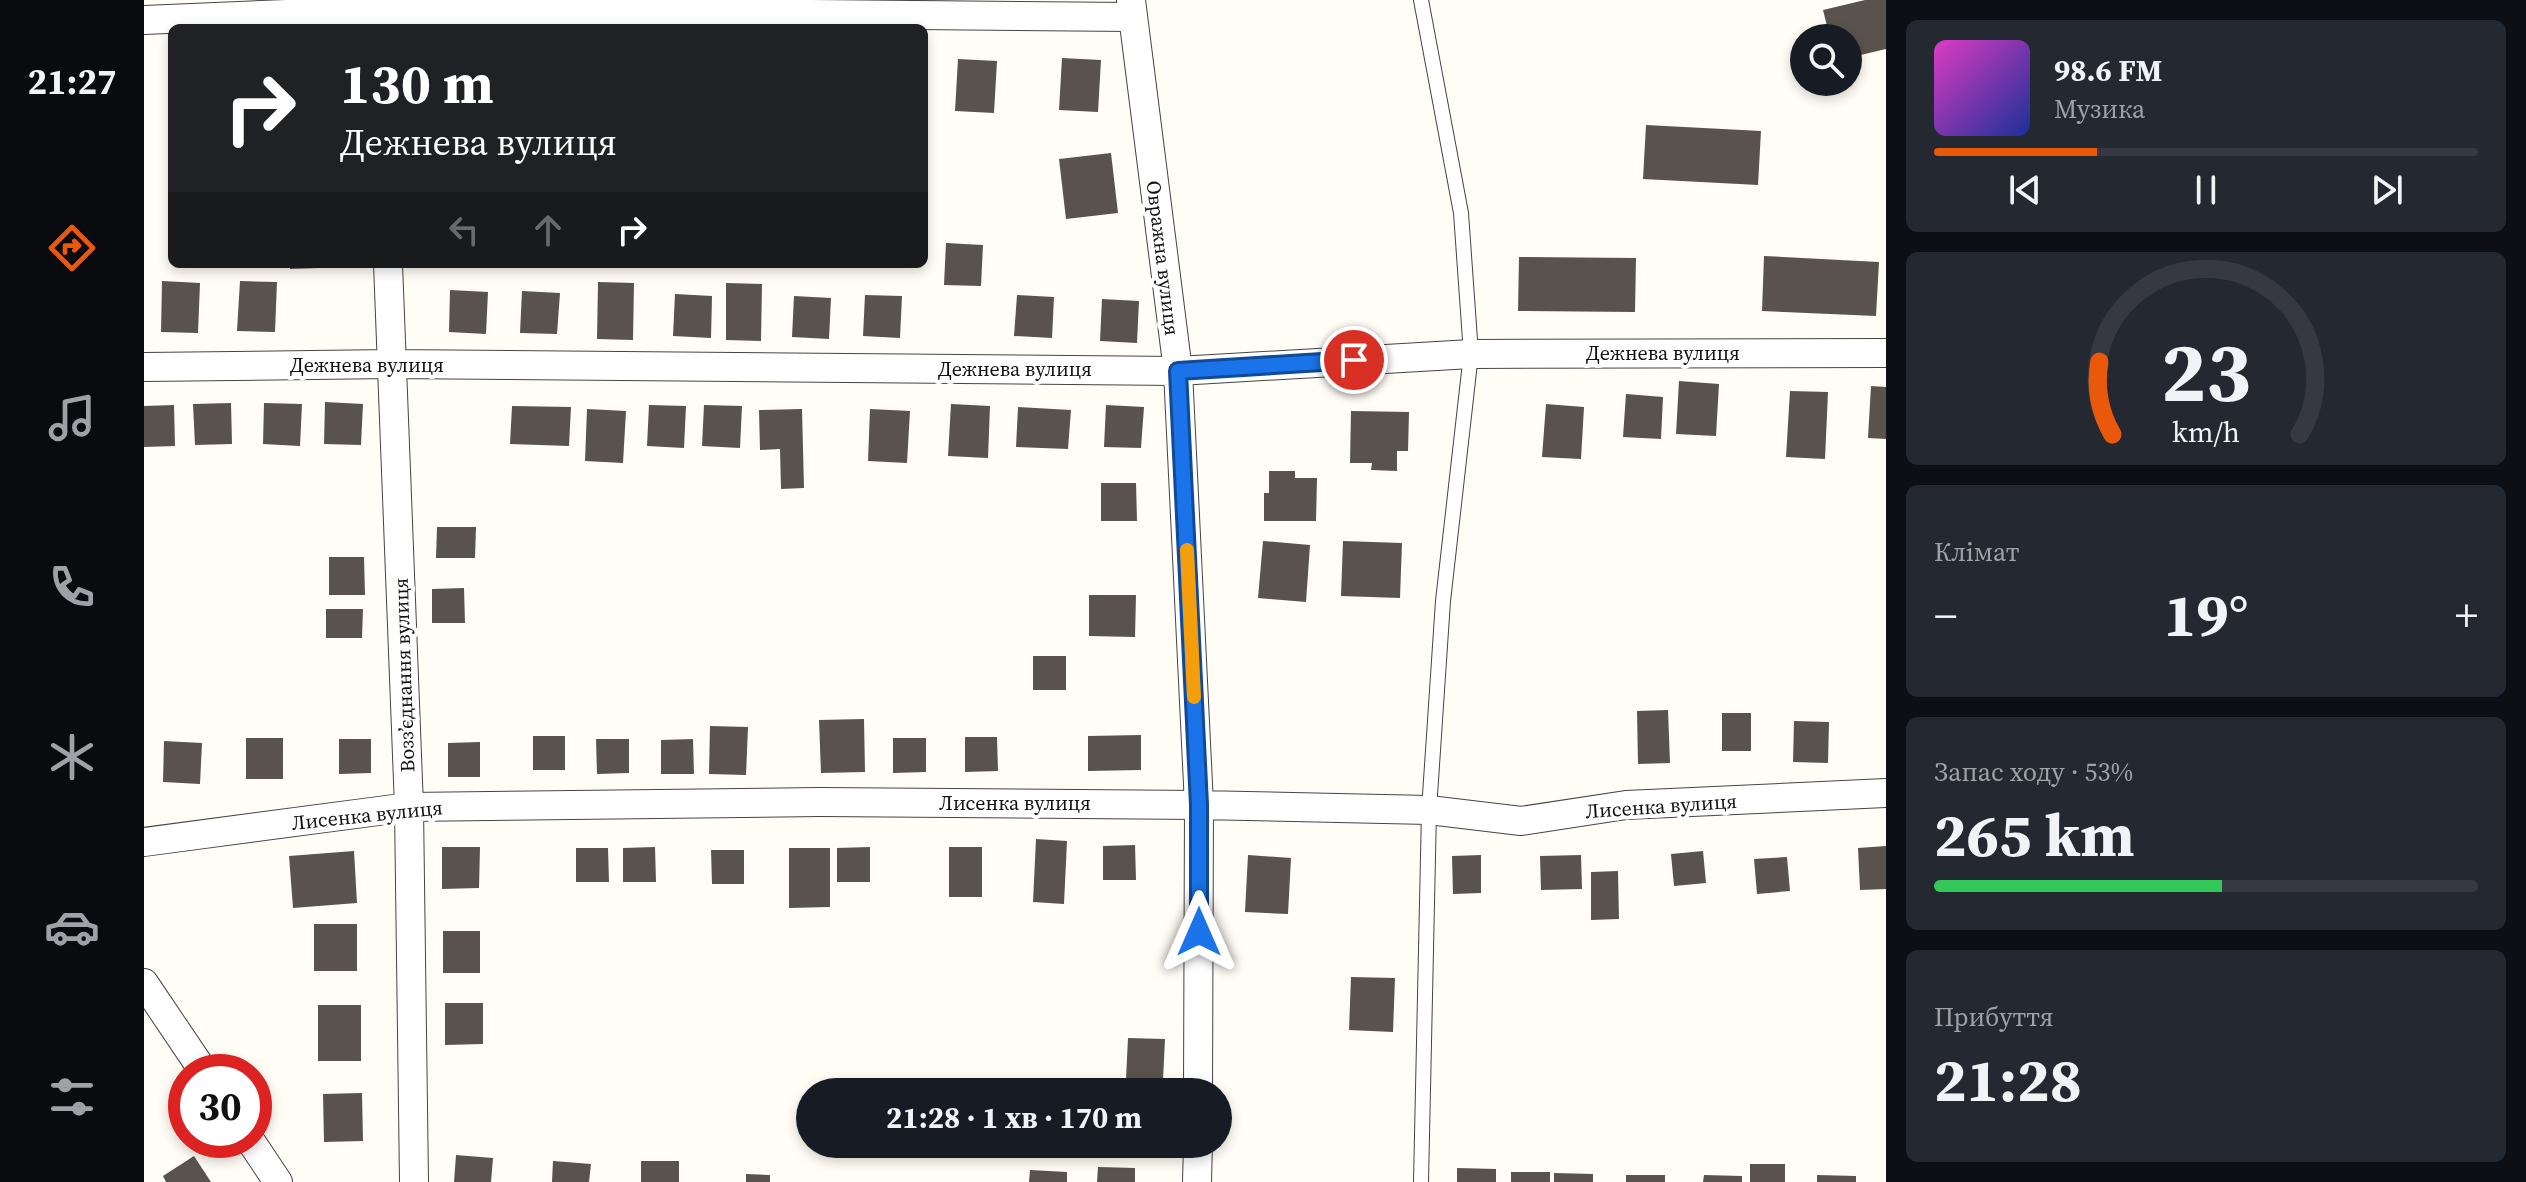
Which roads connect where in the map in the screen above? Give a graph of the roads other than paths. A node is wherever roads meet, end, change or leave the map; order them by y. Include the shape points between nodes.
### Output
1 (1421, 0) edge
2 (1132, 8) edge
3 (381, 13) edge
4 (144, 20) edge
5 (388, 268) edge
6 (1886, 353) edge
7 (1471, 354) junction
8 (391, 364) junction
9 (144, 367) edge
10 (1178, 371) junction
11 (1886, 793) edge
12 (1199, 805) junction
13 (409, 807) junction
14 (1429, 810) junction
15 (144, 842) edge
16 (144, 983) edge
17 (192, 1054) edge
18 (1198, 1078) edge
19 (262, 1158) edge
20 (1198, 1158) edge
21 (278, 1182) edge
22 (414, 1182) edge
23 (1197, 1182) edge
24 (1421, 1182) edge

1 - 7 lane via 1461,213
2 - 3 street
2 - 10 street, Овражна вулиця
3 - 4 street
5 - 8 street, Возз’єднання вулиця
6 - 7 street, Дежнева вулиця
7 - 10 street, Дежнева вулиця
7 - 14 lane via 1443,601
8 - 9 street, Дежнева вулиця
8 - 10 street, Дежнева вулиця
8 - 13 street, Возз’єднання вулиця
10 - 12 street, Овражна вулиця
11 - 14 street, Лисенка вулиця via 1626,805 1521,821
12 - 13 street, Лисенка вулиця
12 - 14 street, Лисенка вулиця
12 - 18 street, Овражна вулиця
13 - 15 street, Лисенка вулиця
13 - 22 street, Возз’єднання вулиця
14 - 24 lane
16 - 17 street
19 - 21 street
20 - 23 street

